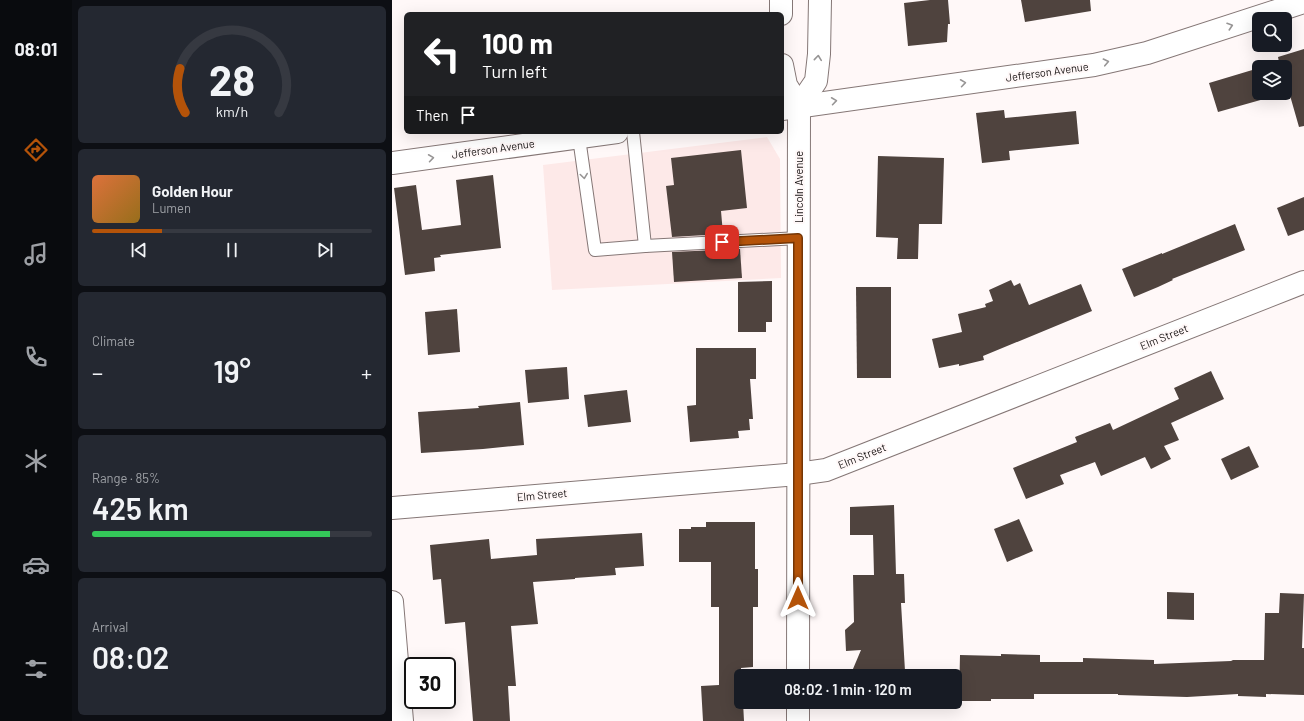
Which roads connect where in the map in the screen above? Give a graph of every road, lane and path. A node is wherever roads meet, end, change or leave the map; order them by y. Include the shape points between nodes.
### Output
1 (781, 0) edge
2 (820, 0) edge
3 (1304, 2) edge
4 (781, 12) edge
5 (784, 74) edge
6 (790, 107) edge
7 (605, 134) edge
8 (634, 134) edge
9 (579, 138) junction
10 (392, 164) edge
11 (798, 238) junction
12 (645, 246) junction
13 (1304, 282) edge
14 (798, 474) junction
15 (392, 508) edge
16 (392, 602) edge
17 (798, 669) edge
18 (798, 709) edge
19 (402, 721) edge
20 (798, 721) edge

1 - 4 street
6 -> 2 street via 816,81
6 -> 3 street, Jefferson Avenue via 1094,65 1147,53
5 - 6 street
6 - 11 street, Lincoln Avenue
7 - 9 street, Jefferson Avenue
8 - 12 lane
10 -> 9 street, Jefferson Avenue
9 -> 12 lane via 595,250
11 - 12 lane
11 - 14 street, Lincoln Avenue
13 - 14 street, Elm Street via 826,470
14 - 15 street, Elm Street
14 - 17 street, Lincoln Avenue
16 - 19 street
18 - 20 street

